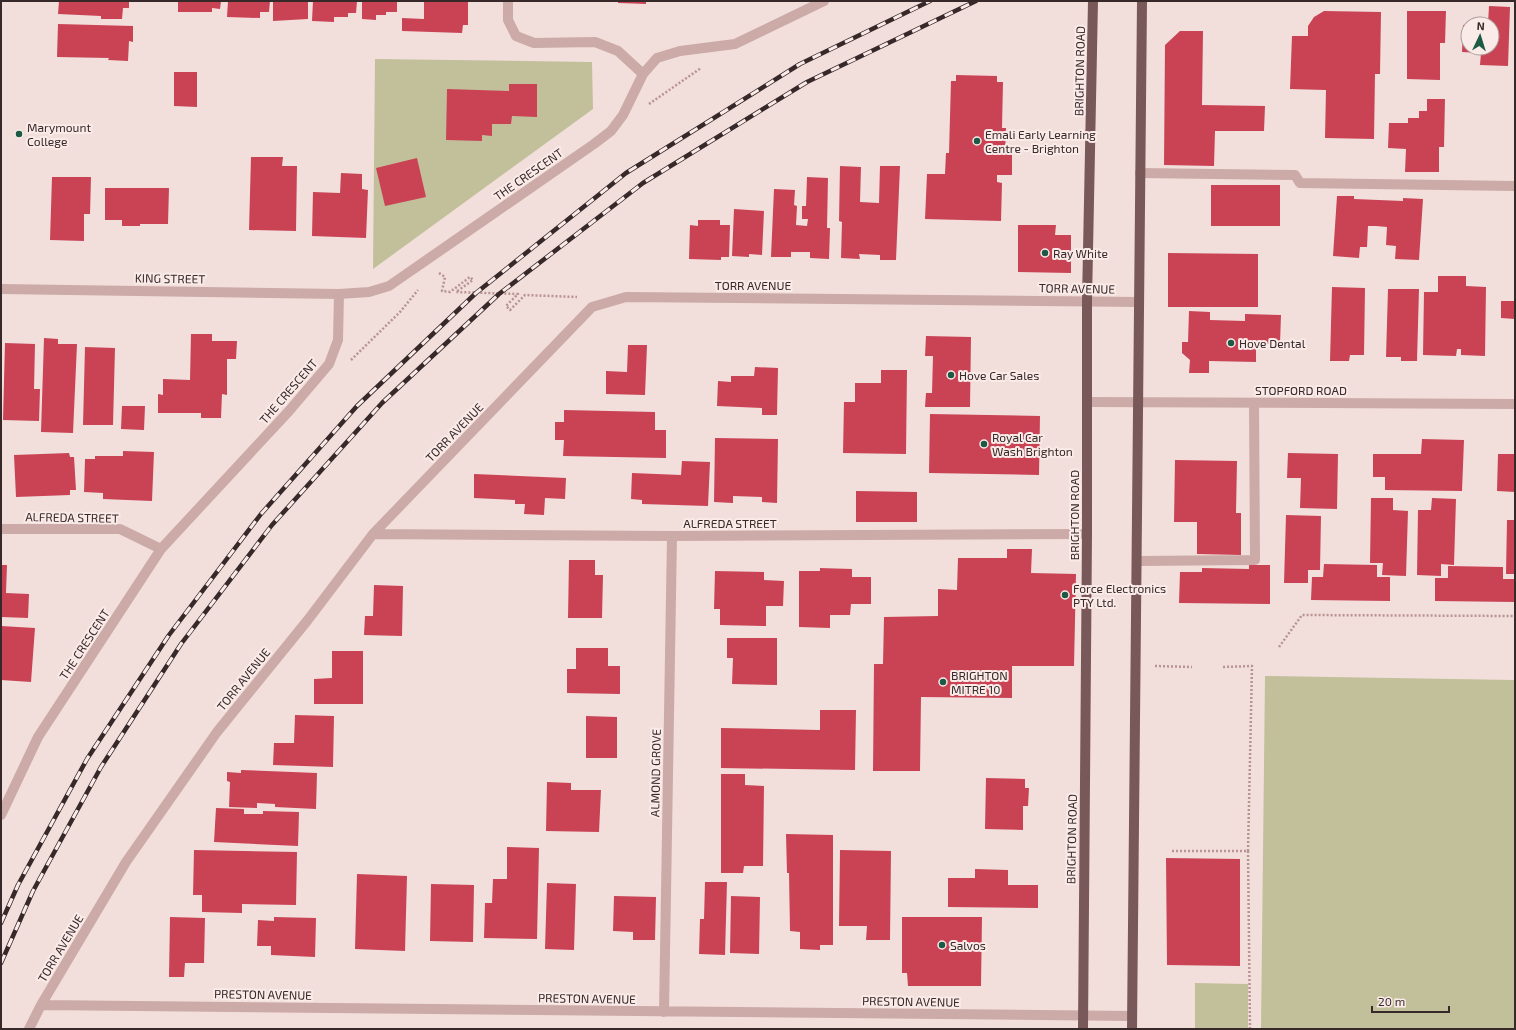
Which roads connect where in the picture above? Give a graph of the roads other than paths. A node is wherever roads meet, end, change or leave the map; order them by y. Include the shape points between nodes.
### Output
1 (508, 1) edge
2 (824, 1) edge
3 (1093, 1) edge
4 (1142, 1) edge
5 (643, 74) junction
6 (1140, 173) junction
7 (1515, 186) edge
8 (1, 289) edge
9 (339, 294) junction
10 (1087, 301) junction
11 (1139, 302) junction
12 (1087, 402) junction
13 (1139, 402) junction
14 (1254, 403) junction
15 (1515, 404) edge
16 (1, 528) edge
17 (373, 534) junction
18 (1087, 534) junction
19 (672, 536) junction
20 (161, 550) junction
21 (1137, 561) junction
22 (1, 815) edge
23 (41, 1005) junction
24 (664, 1012) junction
25 (1083, 1016) junction
26 (1132, 1016) junction
27 (29, 1029) edge
28 (1082, 1029) edge
29 (1132, 1029) edge

1 - 5 street via 508,20 516,36 534,43 595,42 618,51
2 - 5 street, THE CRESCENT via 736,44 680,51 657,58
3 - 10 main road, BRIGHTON ROAD
4 - 6 main road
5 - 9 street, THE CRESCENT via 623,115 611,131 389,286 369,292
6 - 7 street via 1295,175 1300,183
6 - 11 main road
8 - 9 street, KING STREET
9 - 20 street, THE CRESCENT via 338,340 329,364
10 - 11 street, TORR AVENUE
10 - 12 main road, BRIGHTON ROAD
10 - 17 street, TORR AVENUE via 626,298 592,307
11 - 13 main road
12 - 13 street, STOPFORD ROAD
12 - 18 main road, BRIGHTON ROAD
13 - 14 street, STOPFORD ROAD
13 - 21 main road
14 - 15 street, STOPFORD ROAD
14 - 21 street via 1255,560
16 - 20 street, ALFREDA STREET via 120,529
17 - 19 street, ALFREDA STREET
17 - 23 street, TORR AVENUE via 217,732 126,862
18 - 19 street, ALFREDA STREET
18 - 25 main road, BRIGHTON ROAD
19 - 24 street, ALMOND GROVE
20 - 22 street, THE CRESCENT via 38,737
21 - 26 main road
23 - 24 street, PRESTON AVENUE
23 - 27 street, TORR AVENUE
24 - 25 street, PRESTON AVENUE
25 - 26 street, PRESTON AVENUE
25 - 28 main road, BRIGHTON ROAD
26 - 29 main road

